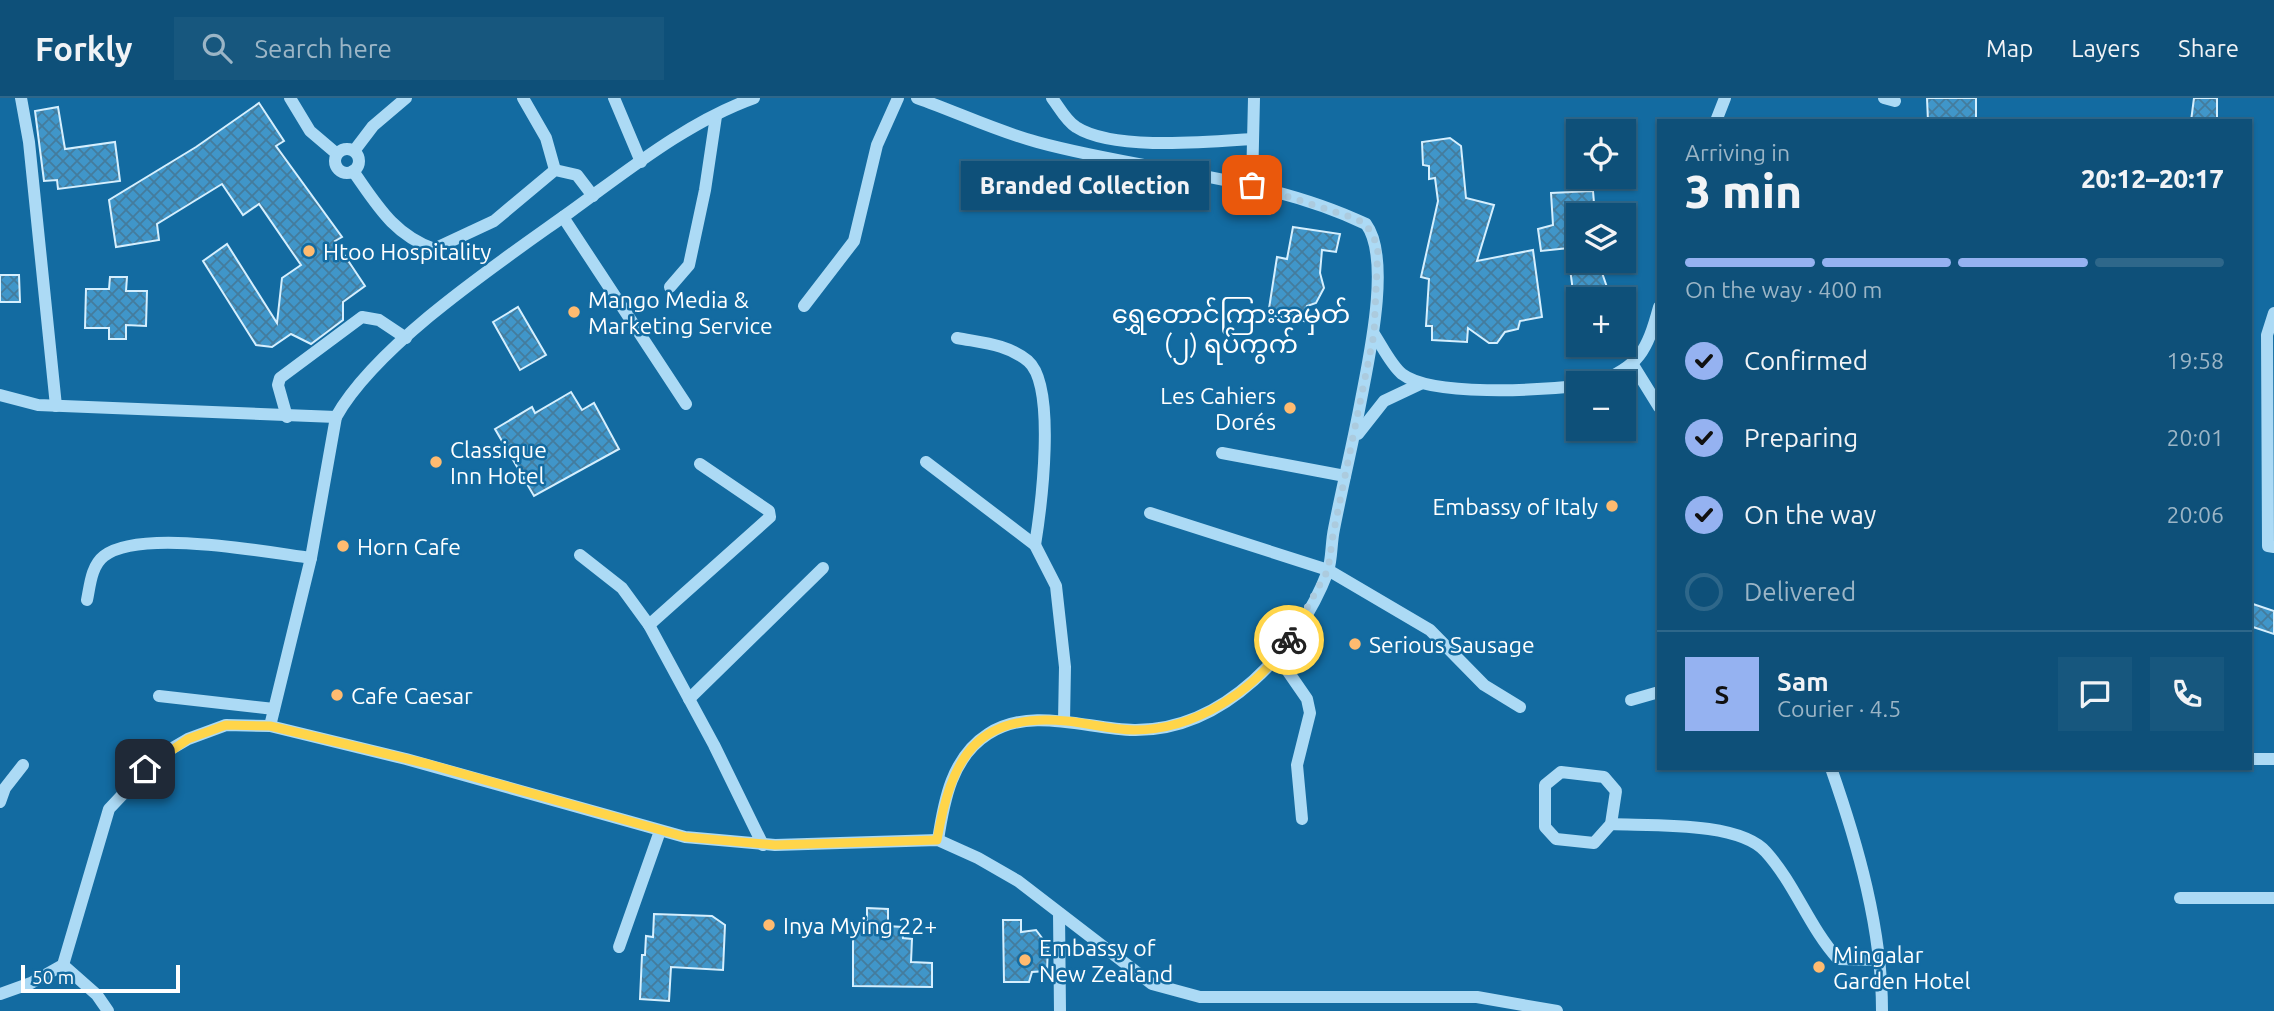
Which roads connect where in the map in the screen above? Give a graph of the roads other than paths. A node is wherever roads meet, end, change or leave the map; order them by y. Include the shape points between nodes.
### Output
1 (21, 98) edge
2 (290, 98) edge
3 (405, 98) edge
4 (523, 98) edge
5 (614, 98) edge
6 (754, 98) edge
7 (898, 98) edge
8 (917, 98) edge
9 (1052, 98) edge
10 (1254, 98) edge
11 (1725, 98) edge
12 (716, 116) junction
13 (1717, 119) edge
14 (1252, 139) junction
15 (354, 150) junction
16 (337, 154) junction
17 (642, 162) junction
18 (555, 170) junction
19 (353, 171) junction
20 (1252, 185) junction
21 (593, 196) junction
22 (563, 217) junction
23 (670, 287) dead end
24 (804, 306) dead end
25 (2274, 313) edge
26 (1656, 329) edge
27 (1374, 334) junction
28 (405, 338) junction
29 (957, 338) dead end
30 (1633, 365) junction
31 (1621, 371) edge
32 (1420, 384) junction
33 (1566, 386) edge
34 (0, 395) edge
35 (686, 404) dead end
36 (1657, 404) edge
37 (56, 406) junction
38 (287, 417) junction
39 (336, 417) junction
40 (1353, 443) junction
41 (1222, 453) dead end
42 (926, 461) dead end
43 (700, 464) dead end
44 (1345, 476) junction
45 (1150, 513) dead end
46 (1035, 545) junction
47 (2274, 547) edge
48 (580, 555) dead end
49 (312, 558) junction
50 (823, 568) dead end
51 (1328, 570) junction
52 (87, 600) dead end
53 (649, 625) junction
54 (1278, 657) junction
55 (1657, 693) edge
56 (159, 696) dead end
57 (690, 699) junction
58 (1631, 700) dead end
59 (1520, 707) dead end
60 (274, 709) junction
61 (1064, 721) junction
62 (270, 726) junction
63 (2252, 759) edge
64 (2274, 759) edge
65 (23, 765) dead end
66 (1831, 770) edge
67 (0, 802) edge
68 (1302, 818) dead end
69 (1611, 824) junction
70 (660, 831) junction
71 (937, 840) junction
72 (763, 845) junction
73 (2180, 898) dead end
74 (2274, 898) edge
75 (1059, 913) junction
76 (619, 947) dead end
77 (1878, 960) junction
78 (63, 965) junction
79 (0, 994) edge
80 (1329, 1005) edge
81 (108, 1011) edge
82 (1060, 1011) edge
83 (1556, 1011) edge
84 (1882, 1011) edge

1 - 37 street
2 - 16 street via 310,131
3 - 15 street
4 - 18 street via 546,138
5 - 17 street
6 - 12 street
7 - 24 street via 877,145 853,241
8 - 20 street via 1035,142
9 - 14 street via 1073,126 1093,136 1185,144
10 - 14 street
11 - 13 street
12 - 17 street
12 - 23 street via 688,265
14 - 20 street
15 - 16 street
15 - 19 street via 359,161
16 - 19 street via 337,166 347,173
17 - 21 street
18 - 19 street via 494,221 434,249 411,240 388,220
18 - 21 street via 577,174
20 - 27 street via 1366,224 1378,246
21 - 22 street
22 - 28 street
22 - 35 street
25 - 47 street via 2267,335 2269,546
26 - 30 street
27 - 32 street via 1401,373
27 - 40 street
28 - 38 street via 379,320 362,317 279,378
28 - 39 street via 350,391
29 - 46 street via 1005,347 1037,372 1045,428 1043,498
30 - 31 street
30 - 36 street
32 - 33 street via 1481,389
32 - 40 street via 1384,401
34 - 37 street
37 - 38 street
38 - 39 street
39 - 49 street
40 - 44 street
41 - 44 street
42 - 46 street
43 - 53 street via 769,511 771,517
44 - 51 street
45 - 51 street
46 - 61 street via 1056,586 1065,667
48 - 53 street via 622,589
49 - 52 street via 194,543 129,544 103,556 92,573
49 - 60 street
50 - 57 street
51 - 54 street
51 - 59 street via 1430,630 1483,685
53 - 57 street
54 - 61 street via 1242,691 1194,718 1135,730
54 - 68 street via 1307,699 1310,713 1297,765
55 - 58 street
56 - 60 street
57 - 72 street
60 - 62 street
61 - 71 street via 1010,725 967,750 953,776
62 - 70 street via 430,765
62 - 78 street via 226,725 188,739 159,756 132,781 109,808
63 - 64 street
65 - 67 street
66 - 77 street via 1849,819
69 - 69 street via 1594,843 1556,839 1545,827 1545,785 1561,772 1604,777 1616,791
69 - 77 street via 1736,835 1765,850 1819,938 1838,959
70 - 72 street
70 - 76 street
71 - 72 street
71 - 75 street via 1017,881
73 - 74 street
75 - 80 street via 1152,984 1175,993
75 - 82 street
77 - 84 street
78 - 79 street
78 - 81 street
80 - 83 street via 1477,998

